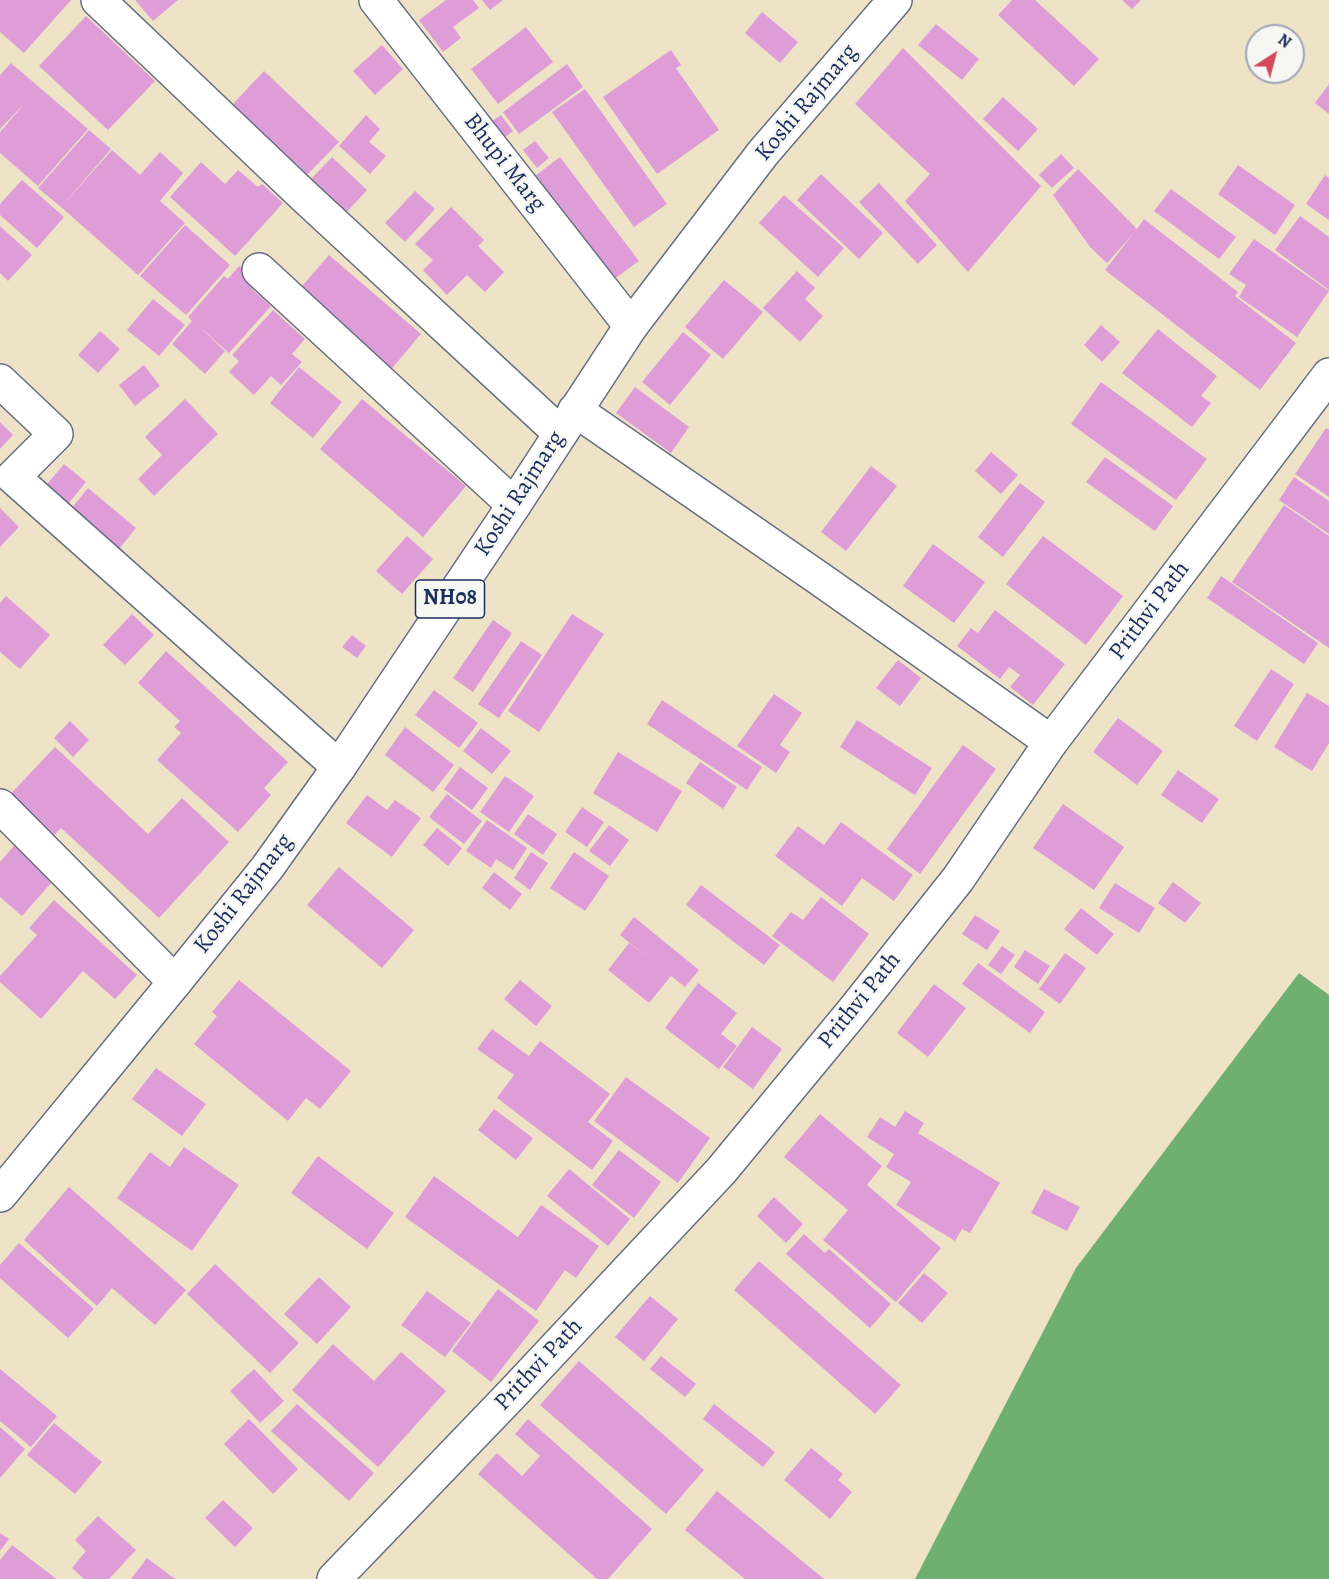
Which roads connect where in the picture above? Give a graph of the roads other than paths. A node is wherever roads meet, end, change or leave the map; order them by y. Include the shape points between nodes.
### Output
1 (98, 0) edge
2 (376, 0) edge
3 (895, 0) edge
4 (260, 270) dead end
5 (631, 326) junction
6 (1329, 375) edge
7 (0, 381) edge
8 (568, 422) junction
9 (514, 505) junction
10 (1051, 742) junction
11 (339, 767) junction
12 (0, 806) edge
13 (175, 982) junction
14 (0, 1195) edge
15 (334, 1579) edge

1 - 8 street via 304,196
2 - 5 street, Bhupi Marg
3 - 5 street, Koshi Rajmarg / NH08 via 763,153
4 - 9 street
5 - 8 street, Koshi Rajmarg / NH08
6 - 10 street, Prithvi Path
7 - 11 street via 56,434 12,477
8 - 9 street, Koshi Rajmarg / NH08
8 - 10 street via 820,579
9 - 11 street, Koshi Rajmarg / NH08
10 - 15 street, Prithvi Path via 958,879 721,1171
11 - 13 street, Koshi Rajmarg / NH08 via 267,867
12 - 13 street
13 - 14 street, Koshi Rajmarg / NH08

